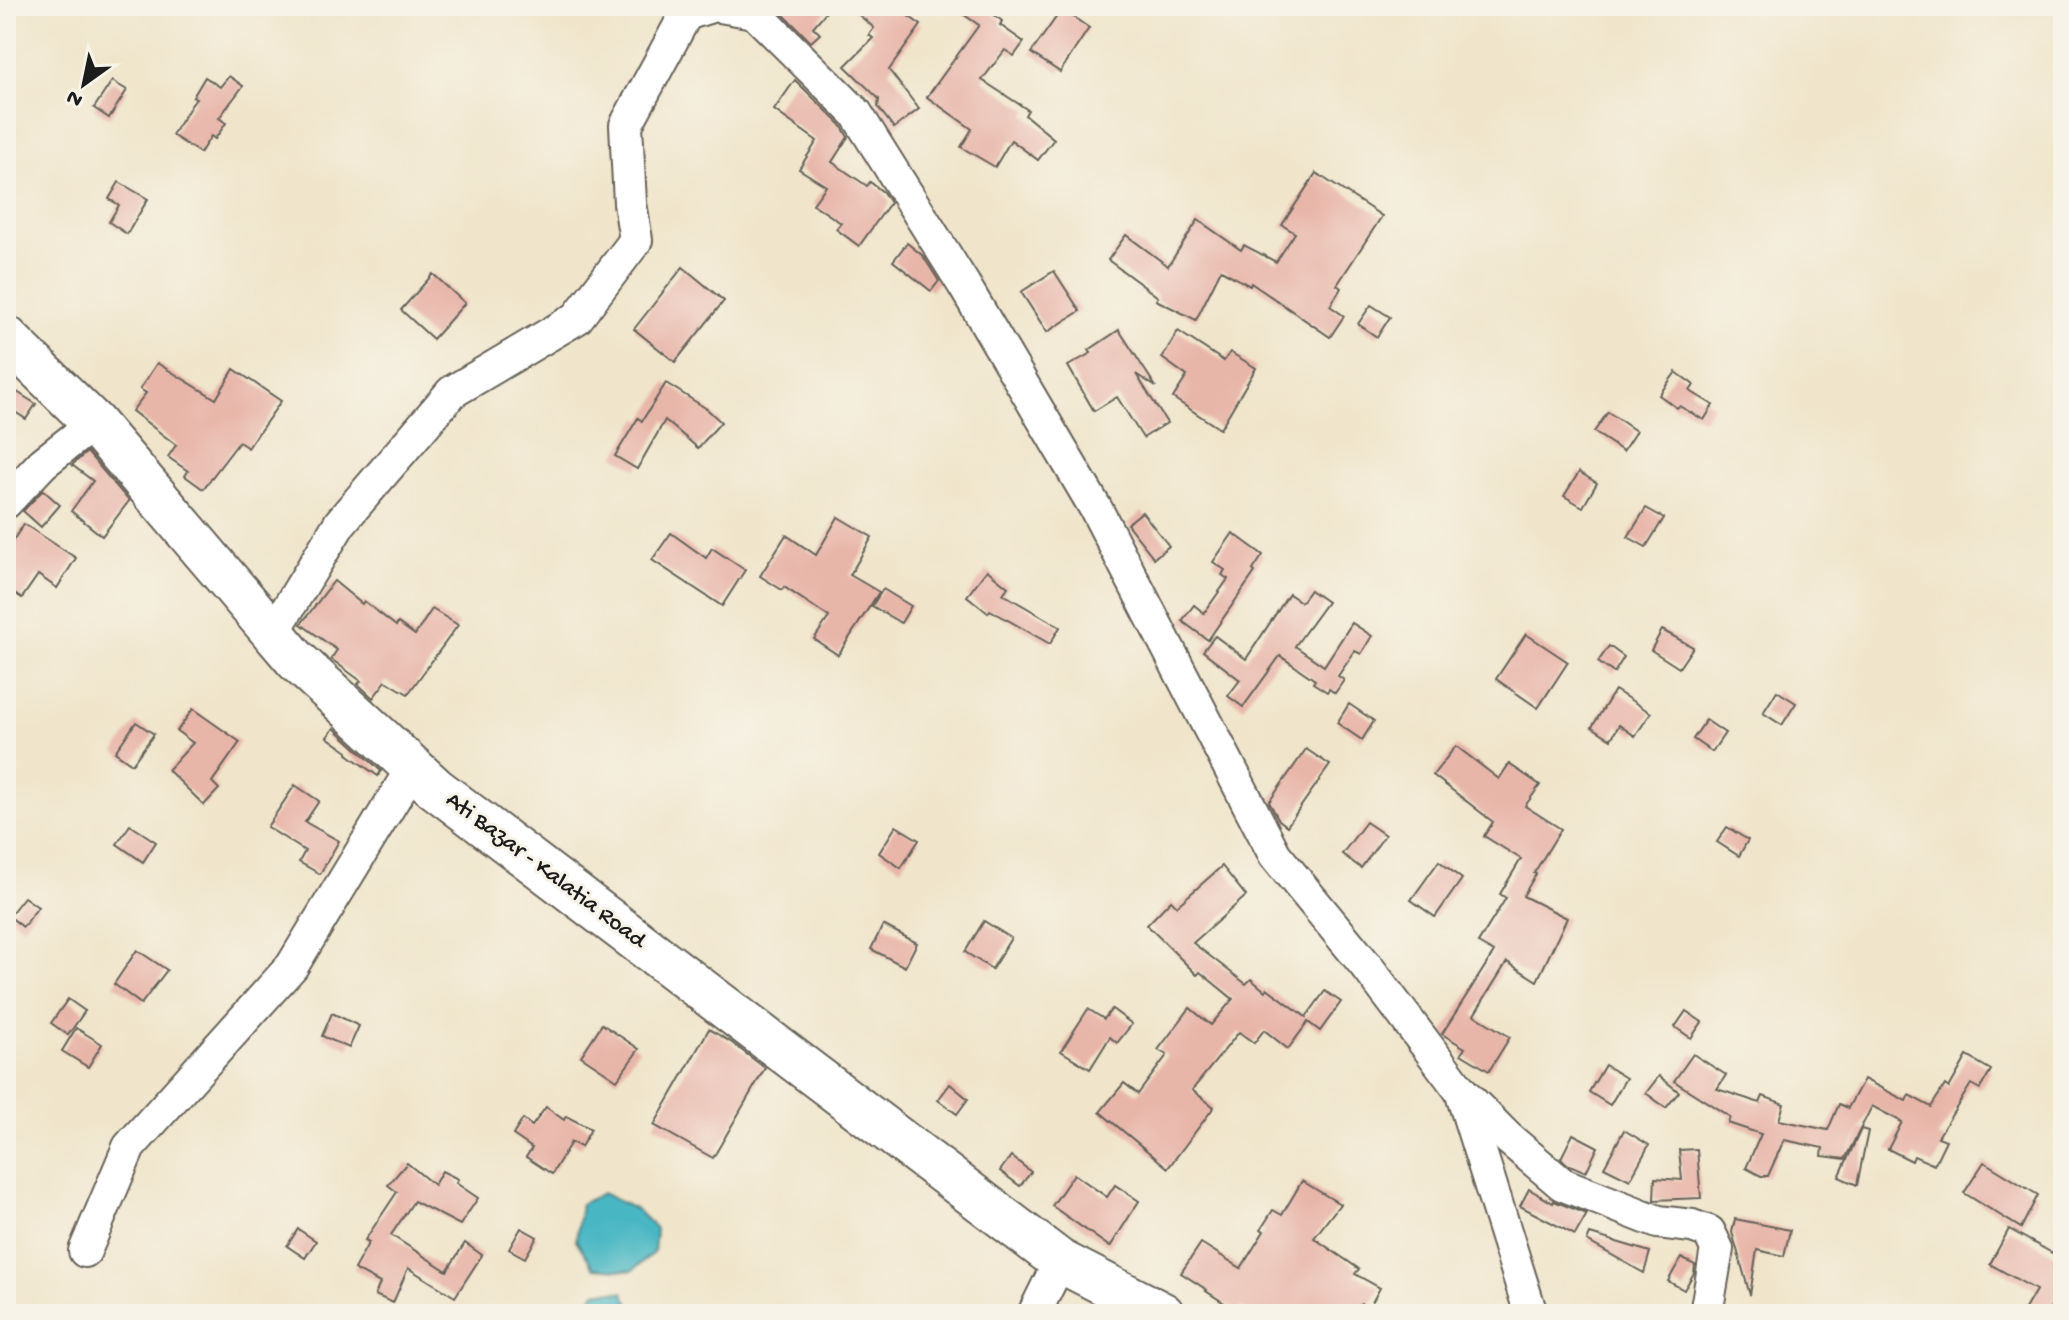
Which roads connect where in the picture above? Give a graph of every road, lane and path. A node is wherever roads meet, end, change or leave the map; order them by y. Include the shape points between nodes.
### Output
1 (711, 6) edge
2 (720, 6) edge
3 (6, 337) edge
4 (94, 423) junction
5 (6, 502) edge
6 (273, 633) junction
7 (413, 767) junction
8 (1461, 1091) junction
9 (85, 1251) dead end
10 (1060, 1261) junction
11 (1034, 1314) edge
12 (1163, 1314) edge
13 (1531, 1314) edge
14 (1706, 1314) edge

1 - 6 street via 686,14 626,125 636,240 577,318 452,392 340,523
2 - 8 street via 754,12 856,113 1096,509 1275,855
3 - 4 main road, Ati Bazar - Kalatia Road
4 - 5 street via 43,463
4 - 6 main road, Ati Bazar - Kalatia Road
6 - 7 main road, Ati Bazar - Kalatia Road
7 - 9 street via 292,966 129,1147
7 - 10 main road, Ati Bazar - Kalatia Road
8 - 13 street
8 - 14 street via 1562,1184 1658,1222 1709,1232 1717,1249
10 - 11 street
10 - 12 main road, Ati Bazar - Kalatia Road

